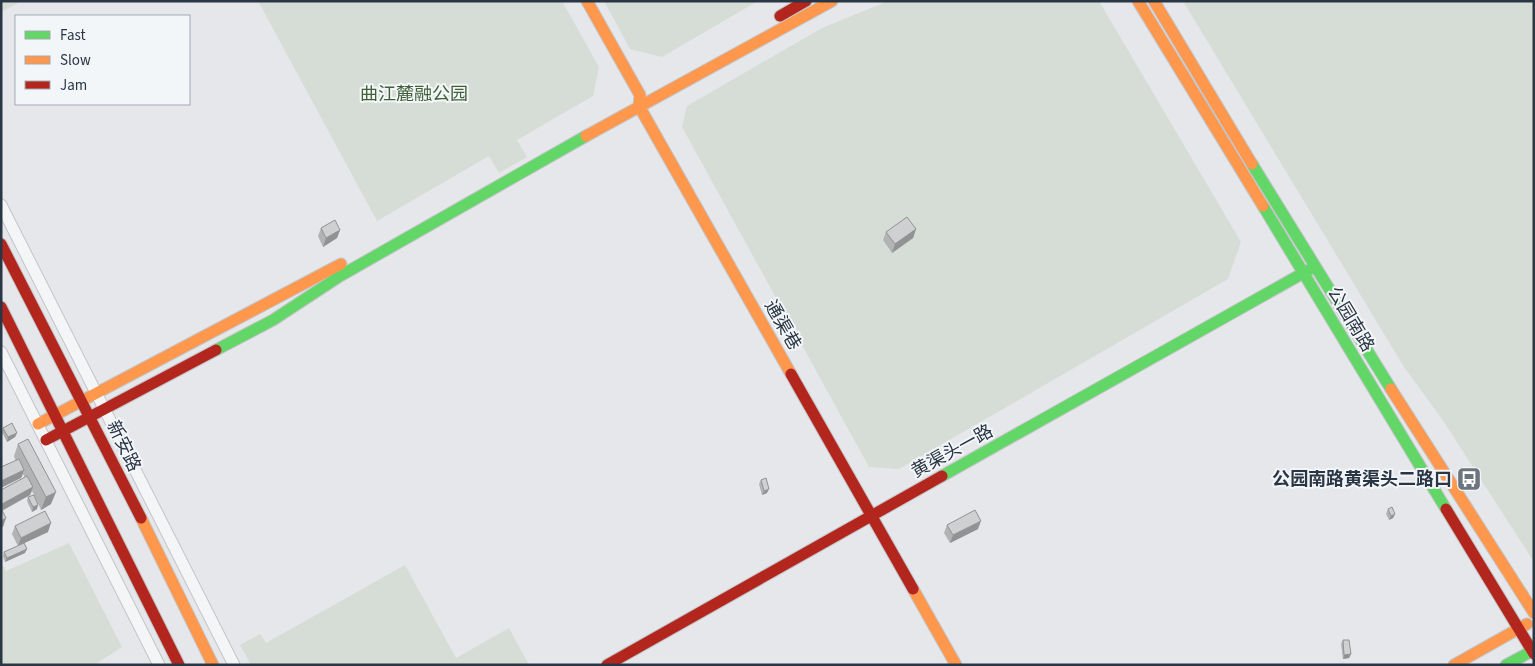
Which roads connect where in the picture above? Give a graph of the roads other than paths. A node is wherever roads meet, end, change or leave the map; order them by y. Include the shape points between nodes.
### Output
1 (587, 1) edge
2 (806, 1) edge
3 (832, 1) edge
4 (1138, 1) edge
5 (1154, 1) edge
6 (639, 100) junction
7 (1, 205) edge
8 (1, 244) edge
9 (1314, 267) junction
10 (1304, 273) junction
11 (1, 307) edge
12 (1, 352) edge
13 (97, 394) junction
14 (82, 402) junction
15 (105, 410) junction
16 (55, 416) junction
17 (91, 418) junction
18 (38, 424) junction
19 (62, 432) junction
20 (46, 440) junction
21 (871, 516) junction
22 (1534, 613) edge
23 (1534, 620) edge
24 (1518, 629) junction
25 (1533, 652) edge
26 (160, 665) edge
27 (180, 665) edge
28 (213, 665) edge
29 (234, 665) edge
30 (607, 665) edge
31 (956, 665) edge
32 (1454, 665) edge
33 (1506, 665) edge

1 - 6 street, 通渠巷
2 - 6 street
3 - 6 street
4 - 10 street, 公园南路
5 - 9 street, 公园南路
6 - 13 street via 527,157 331,269
6 - 15 street via 340,276 273,320
6 - 21 street, 通渠巷
7 - 13 street
8 - 14 street, 新安路
9 - 10 street, 黄渠头一路
9 - 22 street, 公园南路
10 - 21 street, 黄渠头一路
10 - 24 street, 公园南路
11 - 16 street
12 - 18 street
13 - 14 street
13 - 15 street
14 - 16 street
14 - 17 street, 新安路
15 - 17 street
15 - 29 street
16 - 18 street
16 - 19 street
17 - 19 street
17 - 28 street, 新安路
18 - 20 street
19 - 20 street
19 - 27 street
20 - 26 street
21 - 30 street, 黄渠头一路
21 - 31 street, 通渠巷
23 - 24 street
24 - 25 street, 公园南路
24 - 32 street
25 - 33 street

